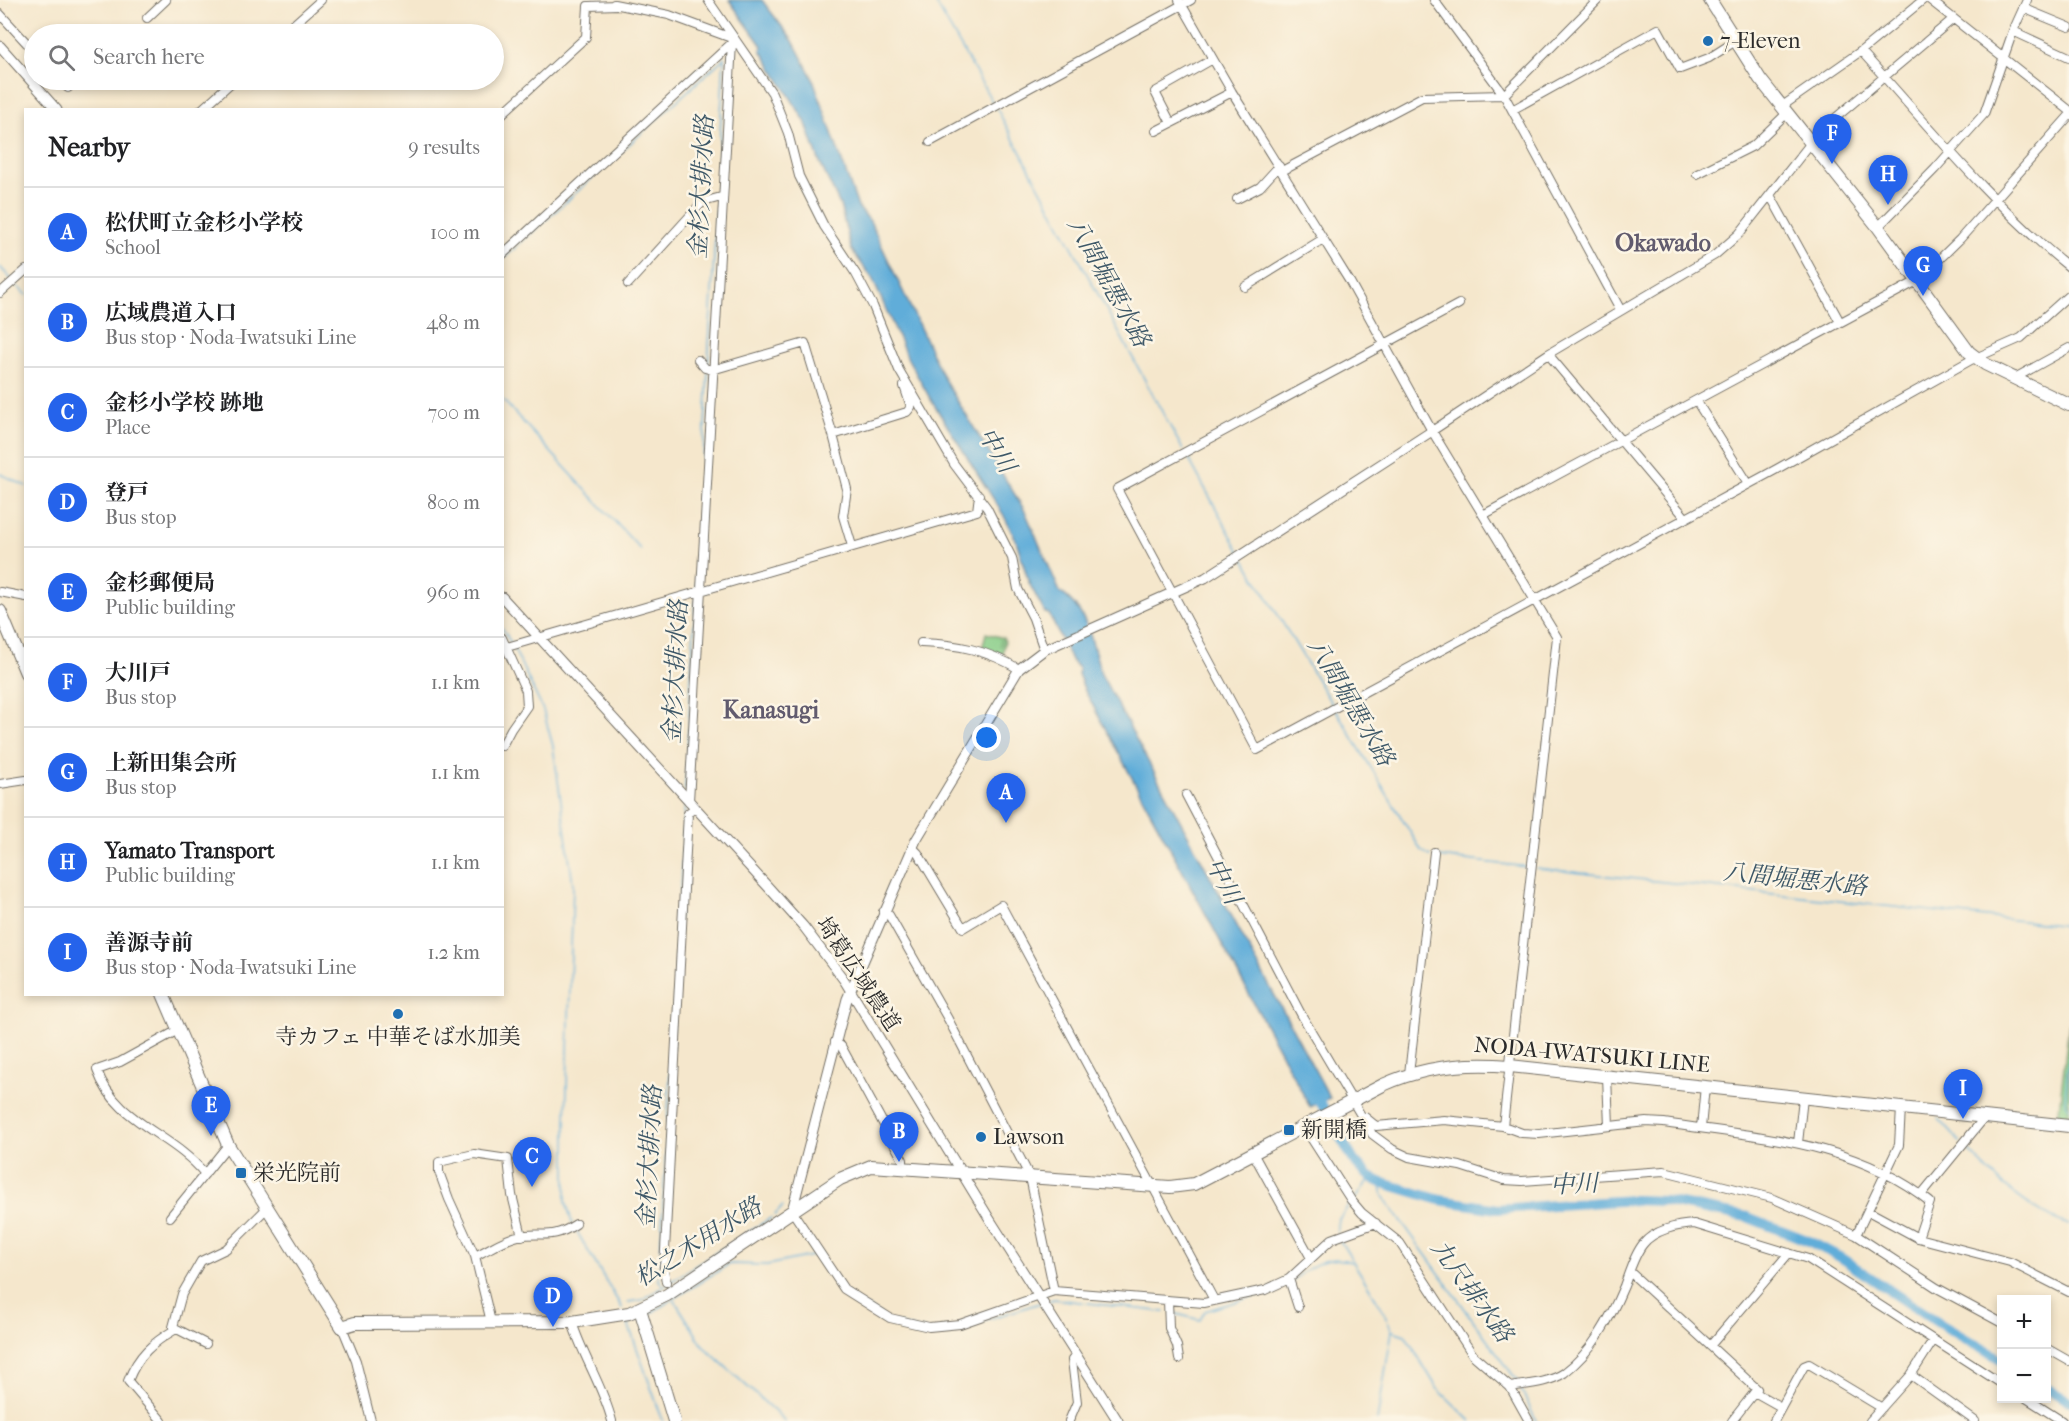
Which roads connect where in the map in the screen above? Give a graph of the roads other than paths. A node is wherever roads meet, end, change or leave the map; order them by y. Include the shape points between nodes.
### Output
1 (166, 0) edge
2 (321, 0) edge
3 (590, 0) edge
4 (708, 0) edge
5 (1191, 0) edge
6 (1434, 0) edge
7 (1598, 0) edge
8 (1710, 0) edge
9 (1923, 0) edge
10 (1930, 0) edge
11 (2027, 0) edge
12 (1181, 3) edge
13 (618, 5) junction
14 (2023, 8) junction
15 (0, 14) edge
16 (147, 18) dead end
17 (1953, 19) junction
18 (294, 24) edge
19 (2069, 27) edge
20 (2013, 31) junction
21 (24, 40) edge
22 (734, 41) junction
23 (1734, 42) junction
24 (0, 46) edge
25 (1861, 51) junction
26 (2068, 55) edge
27 (1213, 59) junction
28 (2002, 59) junction
29 (24, 73) edge
30 (1884, 77) junction
31 (39, 90) edge
32 (223, 90) edge
33 (1232, 92) junction
34 (1504, 95) junction
35 (55, 108) edge
36 (203, 108) edge
37 (1512, 110) junction
38 (2069, 110) edge
39 (1784, 111) junction
40 (504, 112) edge
41 (2069, 116) edge
42 (1171, 123) junction
43 (1156, 131) dead end
44 (930, 142) dead end
45 (1809, 142) junction
46 (1951, 150) junction
47 (1281, 168) junction
48 (1698, 174) dead end
49 (1770, 195) junction
50 (722, 197) junction
51 (1237, 199) dead end
52 (1997, 199) junction
53 (1878, 227) junction
54 (1323, 239) junction
55 (504, 253) edge
56 (2069, 267) edge
57 (24, 272) edge
58 (1917, 281) junction
59 (628, 284) dead end
60 (1245, 287) dead end
61 (0, 293) edge
62 (2069, 296) edge
63 (1459, 304) dead end
64 (1620, 309) junction
65 (1840, 322) junction
66 (1385, 345) junction
67 (2069, 348) edge
68 (1548, 354) junction
69 (1976, 358) junction
70 (698, 360) dead end
71 (712, 370) junction
72 (899, 370) junction
73 (2013, 379) junction
74 (1697, 402) junction
75 (2069, 405) edge
76 (1432, 430) junction
77 (833, 435) junction
78 (1621, 443) junction
79 (1748, 483) junction
80 (979, 495) junction
81 (1483, 515) junction
82 (1685, 517) junction
83 (852, 546) junction
84 (702, 589) junction
85 (0, 592) edge
86 (1173, 594) junction
87 (24, 597) edge
88 (504, 599) edge
89 (1534, 600) junction
90 (0, 611) edge
91 (538, 636) junction
92 (504, 640) edge
93 (921, 643) dead end
94 (511, 646) junction
95 (1045, 650) junction
96 (24, 668) edge
97 (1018, 669) junction
98 (504, 743) edge
99 (24, 780) edge
100 (0, 784) edge
101 (1186, 795) dead end
102 (692, 804) junction
103 (912, 847) junction
104 (1434, 852) dead end
105 (884, 912) junction
106 (850, 991) junction
107 (165, 996) edge
108 (178, 1030) junction
109 (835, 1042) junction
110 (1510, 1065) junction
111 (1409, 1074) junction
112 (1607, 1076) junction
113 (1705, 1086) junction
114 (1803, 1098) junction
115 (1352, 1104) junction
116 (1901, 1108) junction
117 (1985, 1117) junction
118 (1307, 1126) junction
119 (1503, 1126) junction
120 (1609, 1126) junction
121 (2069, 1126) edge
122 (1701, 1128) junction
123 (1798, 1143) junction
124 (228, 1145) junction
125 (1254, 1155) junction
126 (903, 1166) junction
127 (961, 1171) junction
128 (1885, 1173) junction
129 (205, 1174) junction
130 (1030, 1177) junction
131 (1153, 1186) junction
132 (1921, 1195) junction
133 (267, 1208) junction
134 (792, 1211) junction
135 (1868, 1211) junction
136 (170, 1217) dead end
137 (1376, 1223) junction
138 (573, 1226) dead end
139 (522, 1236) junction
140 (1856, 1236) junction
141 (1918, 1238) junction
142 (1789, 1253) junction
143 (475, 1256) junction
144 (1311, 1258) junction
145 (1630, 1272) junction
146 (1288, 1279) junction
147 (666, 1282) dead end
148 (1054, 1291) junction
149 (2069, 1292) edge
150 (1039, 1295) junction
151 (1168, 1300) junction
152 (1214, 1300) junction
153 (1298, 1307) dead end
154 (630, 1312) junction
155 (1997, 1321) edge
156 (491, 1322) junction
157 (572, 1322) junction
158 (342, 1327) junction
159 (176, 1329) junction
160 (1933, 1341) junction
161 (206, 1344) dead end
162 (1710, 1346) junction
163 (2048, 1349) edge
164 (1076, 1356) junction
165 (1179, 1359) dead end
166 (2069, 1361) edge
167 (1911, 1375) junction
168 (1997, 1381) edge
169 (1510, 1387) junction
170 (1756, 1393) junction
171 (2034, 1403) edge
172 (1781, 1407) junction
173 (1882, 1408) junction
174 (162, 1421) edge
175 (371, 1421) edge
176 (612, 1421) edge
177 (674, 1421) edge
178 (1069, 1421) edge
179 (1118, 1421) edge
180 (1529, 1421) edge
181 (1732, 1421) edge
182 (1774, 1421) edge
183 (1870, 1421) edge
184 (1975, 1421) edge
185 (2062, 1421) edge

1 - 16 street
2 - 18 street
3 - 13 street
4 - 22 street
5 - 12 street
6 - 34 street
7 - 34 street
8 - 23 main road
9 - 25 street
10 - 17 street
11 - 14 street
12 - 27 street
12 - 44 street
13 - 22 street via 669,15
13 - 40 street via 588,6 586,37
14 - 19 street
14 - 20 street
15 - 21 street
17 - 28 street
17 - 30 street
20 - 26 street
20 - 28 street
22 - 50 street
22 - 55 street
22 - 72 street via 772,93 799,176 824,226 873,306
23 - 37 street via 1709,58 1680,69 1658,29
23 - 39 main road
24 - 29 street
25 - 30 street
25 - 39 street
27 - 33 street
27 - 42 street via 1155,92
28 - 38 street
28 - 46 street via 1984,114
30 - 45 street
30 - 46 street
31 - 35 street
32 - 36 street
33 - 42 street
33 - 47 street
34 - 37 street
34 - 47 street via 1422,98
37 - 64 street
39 - 45 main road
39 - 48 street via 1753,146
41 - 52 street
42 - 43 street
45 - 49 street
45 - 53 main road
46 - 52 street
46 - 53 street
47 - 51 street via 1260,187
47 - 54 street
49 - 64 street via 1739,234 1715,255
49 - 65 street
50 - 59 street via 703,202
50 - 71 street
52 - 56 street
52 - 58 street
53 - 58 main road
54 - 60 street
54 - 66 street
57 - 61 street
58 - 65 street
58 - 69 main road
62 - 69 street via 2021,338
63 - 66 street
64 - 68 street
65 - 74 street
66 - 76 street
66 - 86 street via 1117,489
67 - 73 street
68 - 76 street
68 - 78 street
69 - 73 main road
69 - 79 street
70 - 71 street
71 - 77 street via 805,343
71 - 84 street
72 - 77 street via 911,407 907,412
72 - 80 street via 954,464
73 - 75 main road
74 - 78 street
74 - 79 street
76 - 81 street
76 - 86 street via 1242,555
77 - 83 street via 846,489 843,516
78 - 81 street
78 - 82 street
79 - 82 street
80 - 83 street via 977,511
80 - 95 street via 1012,558 1018,589
81 - 89 street
82 - 89 street
83 - 84 street
84 - 91 street
84 - 102 street
85 - 87 street
86 - 89 street via 1257,750
86 - 95 street
88 - 91 street, 埼葛広域農道
89 - 110 street via 1557,638
90 - 96 main road
91 - 94 street
91 - 102 street, 埼葛広域農道
92 - 94 street
93 - 97 street via 963,645 1001,658
94 - 98 street via 527,706
95 - 97 street
97 - 103 street
99 - 100 street
101 - 115 street
102 - 106 street, 埼葛広域農道 via 804,927
102 - 147 street via 688,813 681,919
103 - 105 street
103 - 131 street via 963,928 1001,905
104 - 111 street
105 - 106 street
105 - 130 street via 948,1019
106 - 109 street
106 - 127 street, 埼葛広域農道
107 - 108 main road
108 - 124 main road
108 - 129 street via 120,1062 96,1070 136,1122 193,1159
109 - 126 street via 841,1046
109 - 134 street
110 - 111 main road, NODA-IWATSUKI LINE via 1464,1064
110 - 112 main road, NODA-IWATSUKI LINE
110 - 119 street
111 - 115 main road, NODA-IWATSUKI LINE
112 - 113 main road, NODA-IWATSUKI LINE
112 - 120 street
113 - 114 main road, NODA-IWATSUKI LINE
113 - 122 street
114 - 116 main road, NODA-IWATSUKI LINE
114 - 123 street
115 - 118 main road, NODA-IWATSUKI LINE
115 - 119 street via 1376,1126 1444,1120
115 - 140 street via 1372,1134 1392,1149 1426,1162 1522,1181 1664,1171 1772,1198
116 - 117 main road, NODA-IWATSUKI LINE
116 - 128 street via 1899,1145
117 - 121 main road, NODA-IWATSUKI LINE
117 - 132 street
118 - 125 main road, NODA-IWATSUKI LINE
118 - 137 street via 1351,1200
119 - 120 street via 1539,1134
120 - 122 street via 1655,1122
122 - 123 street
123 - 128 street
124 - 129 street
124 - 133 main road
125 - 131 main road, NODA-IWATSUKI LINE via 1194,1184
125 - 144 street
126 - 127 main road, NODA-IWATSUKI LINE
126 - 134 main road, NODA-IWATSUKI LINE via 854,1170
127 - 130 main road, NODA-IWATSUKI LINE
127 - 150 street, 埼葛広域農道
128 - 132 street
128 - 135 street
129 - 136 street
130 - 131 main road, NODA-IWATSUKI LINE
130 - 148 street
131 - 152 street
132 - 141 street via 1930,1206
133 - 158 main road
133 - 159 street via 226,1249 201,1261 182,1294 172,1327
134 - 150 street via 844,1289 890,1318 917,1326 960,1324
134 - 154 main road, NODA-IWATSUKI LINE via 667,1295
135 - 140 street
135 - 141 street
137 - 144 street via 1332,1239
137 - 169 street via 1400,1243 1473,1355
138 - 139 street via 556,1235
139 - 143 street
139 - 143 street via 508,1159 474,1154 445,1158 437,1166
140 - 155 street
141 - 149 street via 2010,1262
142 - 145 street via 1694,1224 1678,1225 1643,1244
142 - 160 street via 1827,1270
142 - 162 street
143 - 156 street
144 - 146 street
145 - 162 street
145 - 169 street via 1597,1339 1563,1373
146 - 152 street via 1265,1290
146 - 153 street
148 - 150 street
148 - 151 street
150 - 164 street, 埼葛広域農道
151 - 152 street
151 - 165 street via 1169,1328
154 - 157 main road, NODA-IWATSUKI LINE
154 - 177 main road
156 - 157 main road, NODA-IWATSUKI LINE
156 - 158 main road, NODA-IWATSUKI LINE via 355,1323
157 - 176 street
158 - 175 street via 354,1355
159 - 161 street
159 - 174 street via 150,1345 127,1378
160 - 167 street
160 - 168 street
162 - 170 street via 1757,1389
163 - 166 street
164 - 178 street via 1072,1360 1077,1402
164 - 179 street, 埼葛広域農道
167 - 173 street
167 - 184 street
169 - 180 street
170 - 172 street
170 - 181 street
171 - 185 street
172 - 173 street via 1804,1366 1809,1364
172 - 182 street
173 - 183 street

